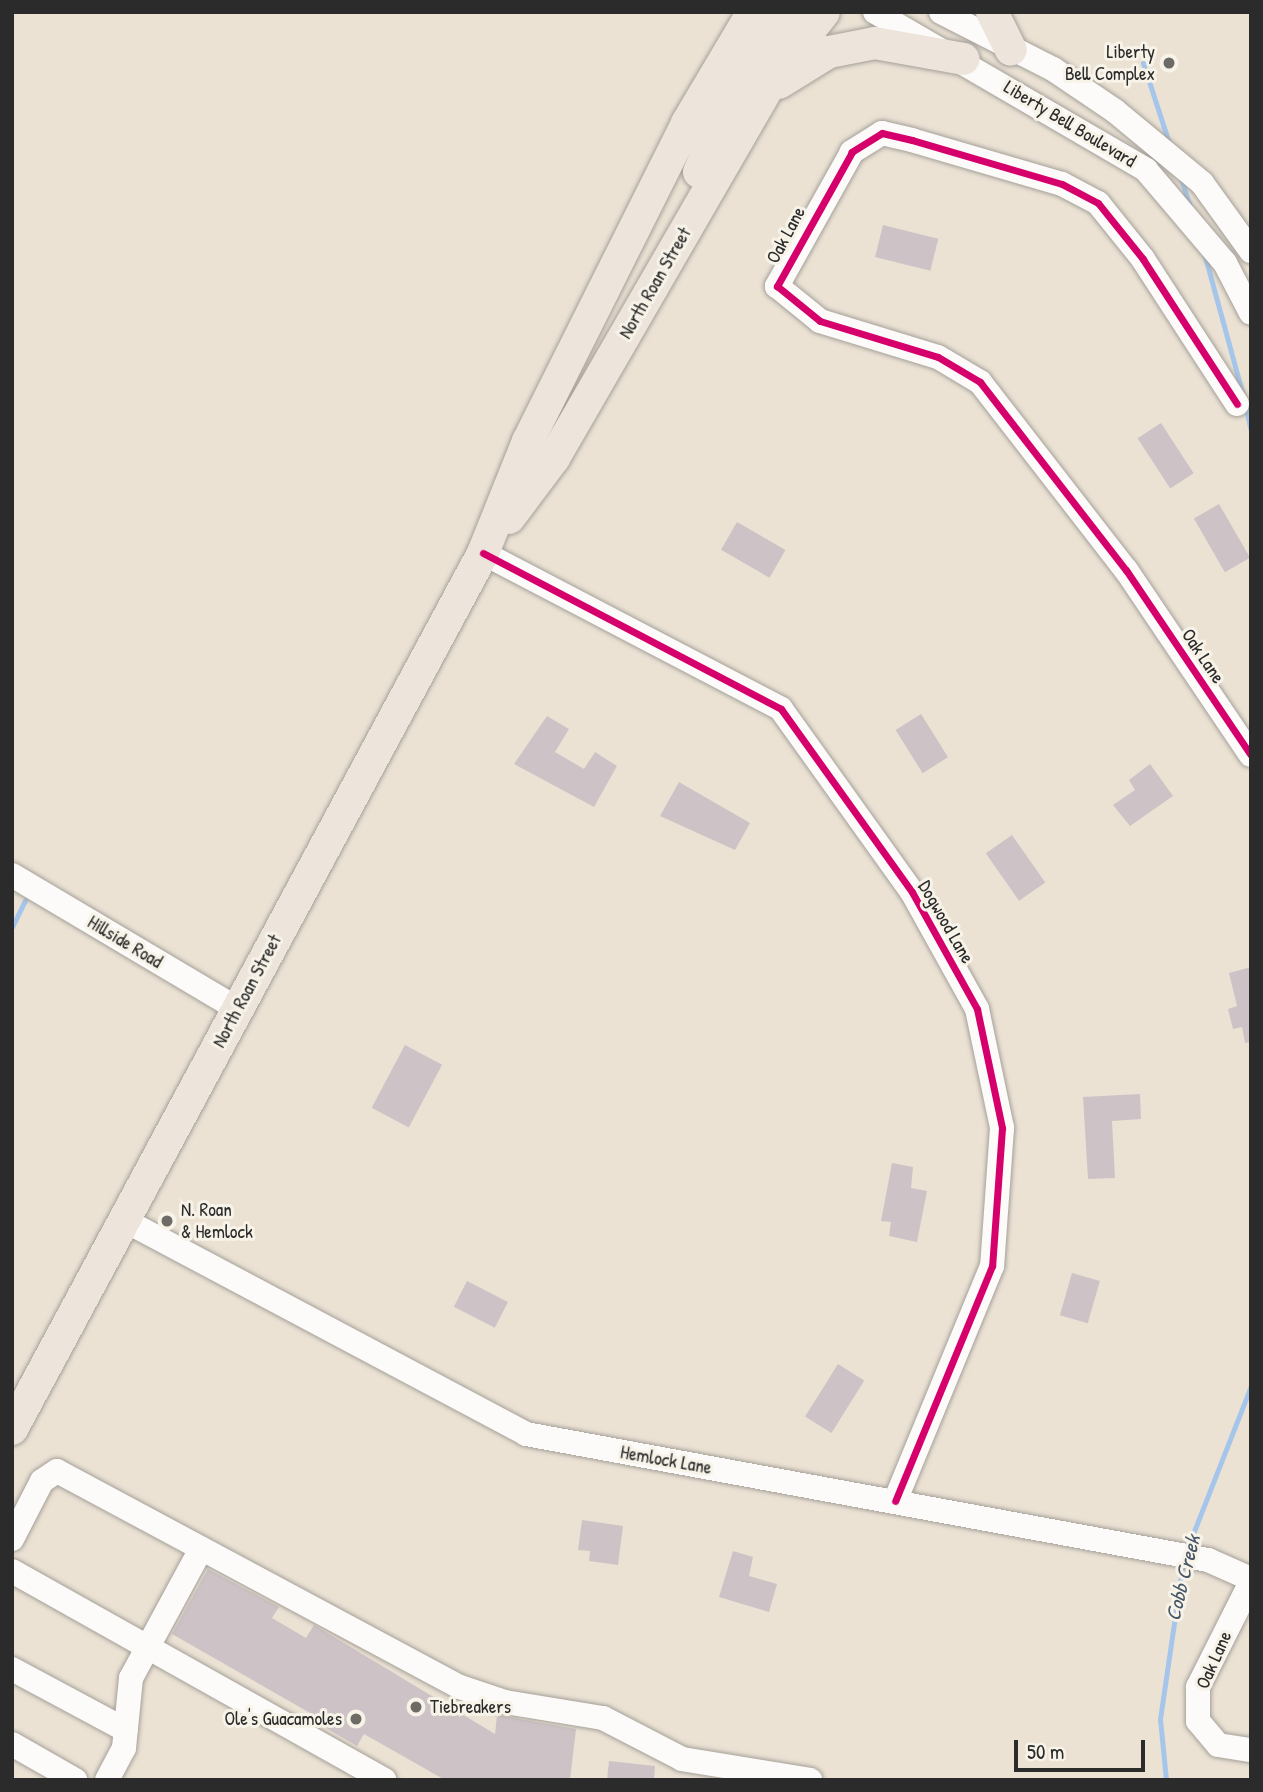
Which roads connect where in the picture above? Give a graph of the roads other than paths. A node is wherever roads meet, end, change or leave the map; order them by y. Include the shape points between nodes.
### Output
1 (789, 12) edge
2 (824, 12) edge
3 (875, 12) edge
4 (941, 12) edge
5 (992, 12) edge
6 (745, 19) edge
7 (1011, 50) junction
8 (964, 59) junction
9 (769, 89) junction
10 (685, 232) junction
11 (1251, 251) edge
12 (1251, 313) edge
13 (1237, 404) dead end
14 (482, 553) junction
15 (1251, 755) edge
16 (12, 875) edge
17 (237, 1009) junction
18 (124, 1220) junction
19 (12, 1429) edge
20 (895, 1501) junction
21 (12, 1539) edge
22 (201, 1549) junction
23 (12, 1571) edge
24 (1251, 1581) edge
25 (146, 1649) junction
26 (12, 1669) edge
27 (126, 1730) junction
28 (12, 1744) edge
29 (1251, 1750) edge
30 (75, 1780) edge
31 (107, 1780) edge
32 (384, 1780) edge
33 (810, 1780) edge

1 - 10 main road via 732,98 698,176
2 - 9 main road, North Roan Street
3 - 8 street, Liberty Bell Boulevard
4 - 7 street, Liberty Bell Boulevard
5 - 7 main road
6 - 14 main road, North Roan Street via 528,441
7 - 11 street, Liberty Bell Boulevard via 1115,111 1202,183
8 - 9 main road via 875,43 807,62
8 - 12 street, Liberty Bell Boulevard via 1146,170 1225,263
9 - 10 main road, North Roan Street
10 - 14 main road, North Roan Street via 554,458
13 - 15 street, Oak Lane via 1143,259 1098,203 1062,184 912,140 882,133 852,152 776,286 820,321 938,357 980,382 1126,570
14 - 17 main road, North Roan Street
14 - 20 street, Dogwood Lane via 781,709 912,892 977,1009 1002,1128 992,1266
16 - 17 street, Hillside Road
17 - 18 main road, North Roan Street
18 - 19 main road, North Roan Street
18 - 20 street, Hemlock Lane via 526,1434
20 - 24 street, Hemlock Lane via 1208,1560
21 - 22 street via 45,1476 57,1471
22 - 25 street
22 - 33 street via 460,1687 505,1702 603,1718 682,1759
23 - 25 street
24 - 29 street, Oak Lane via 1198,1687 1198,1721 1218,1745
25 - 27 street via 129,1684
25 - 32 street
26 - 27 street
27 - 31 street
28 - 30 street

